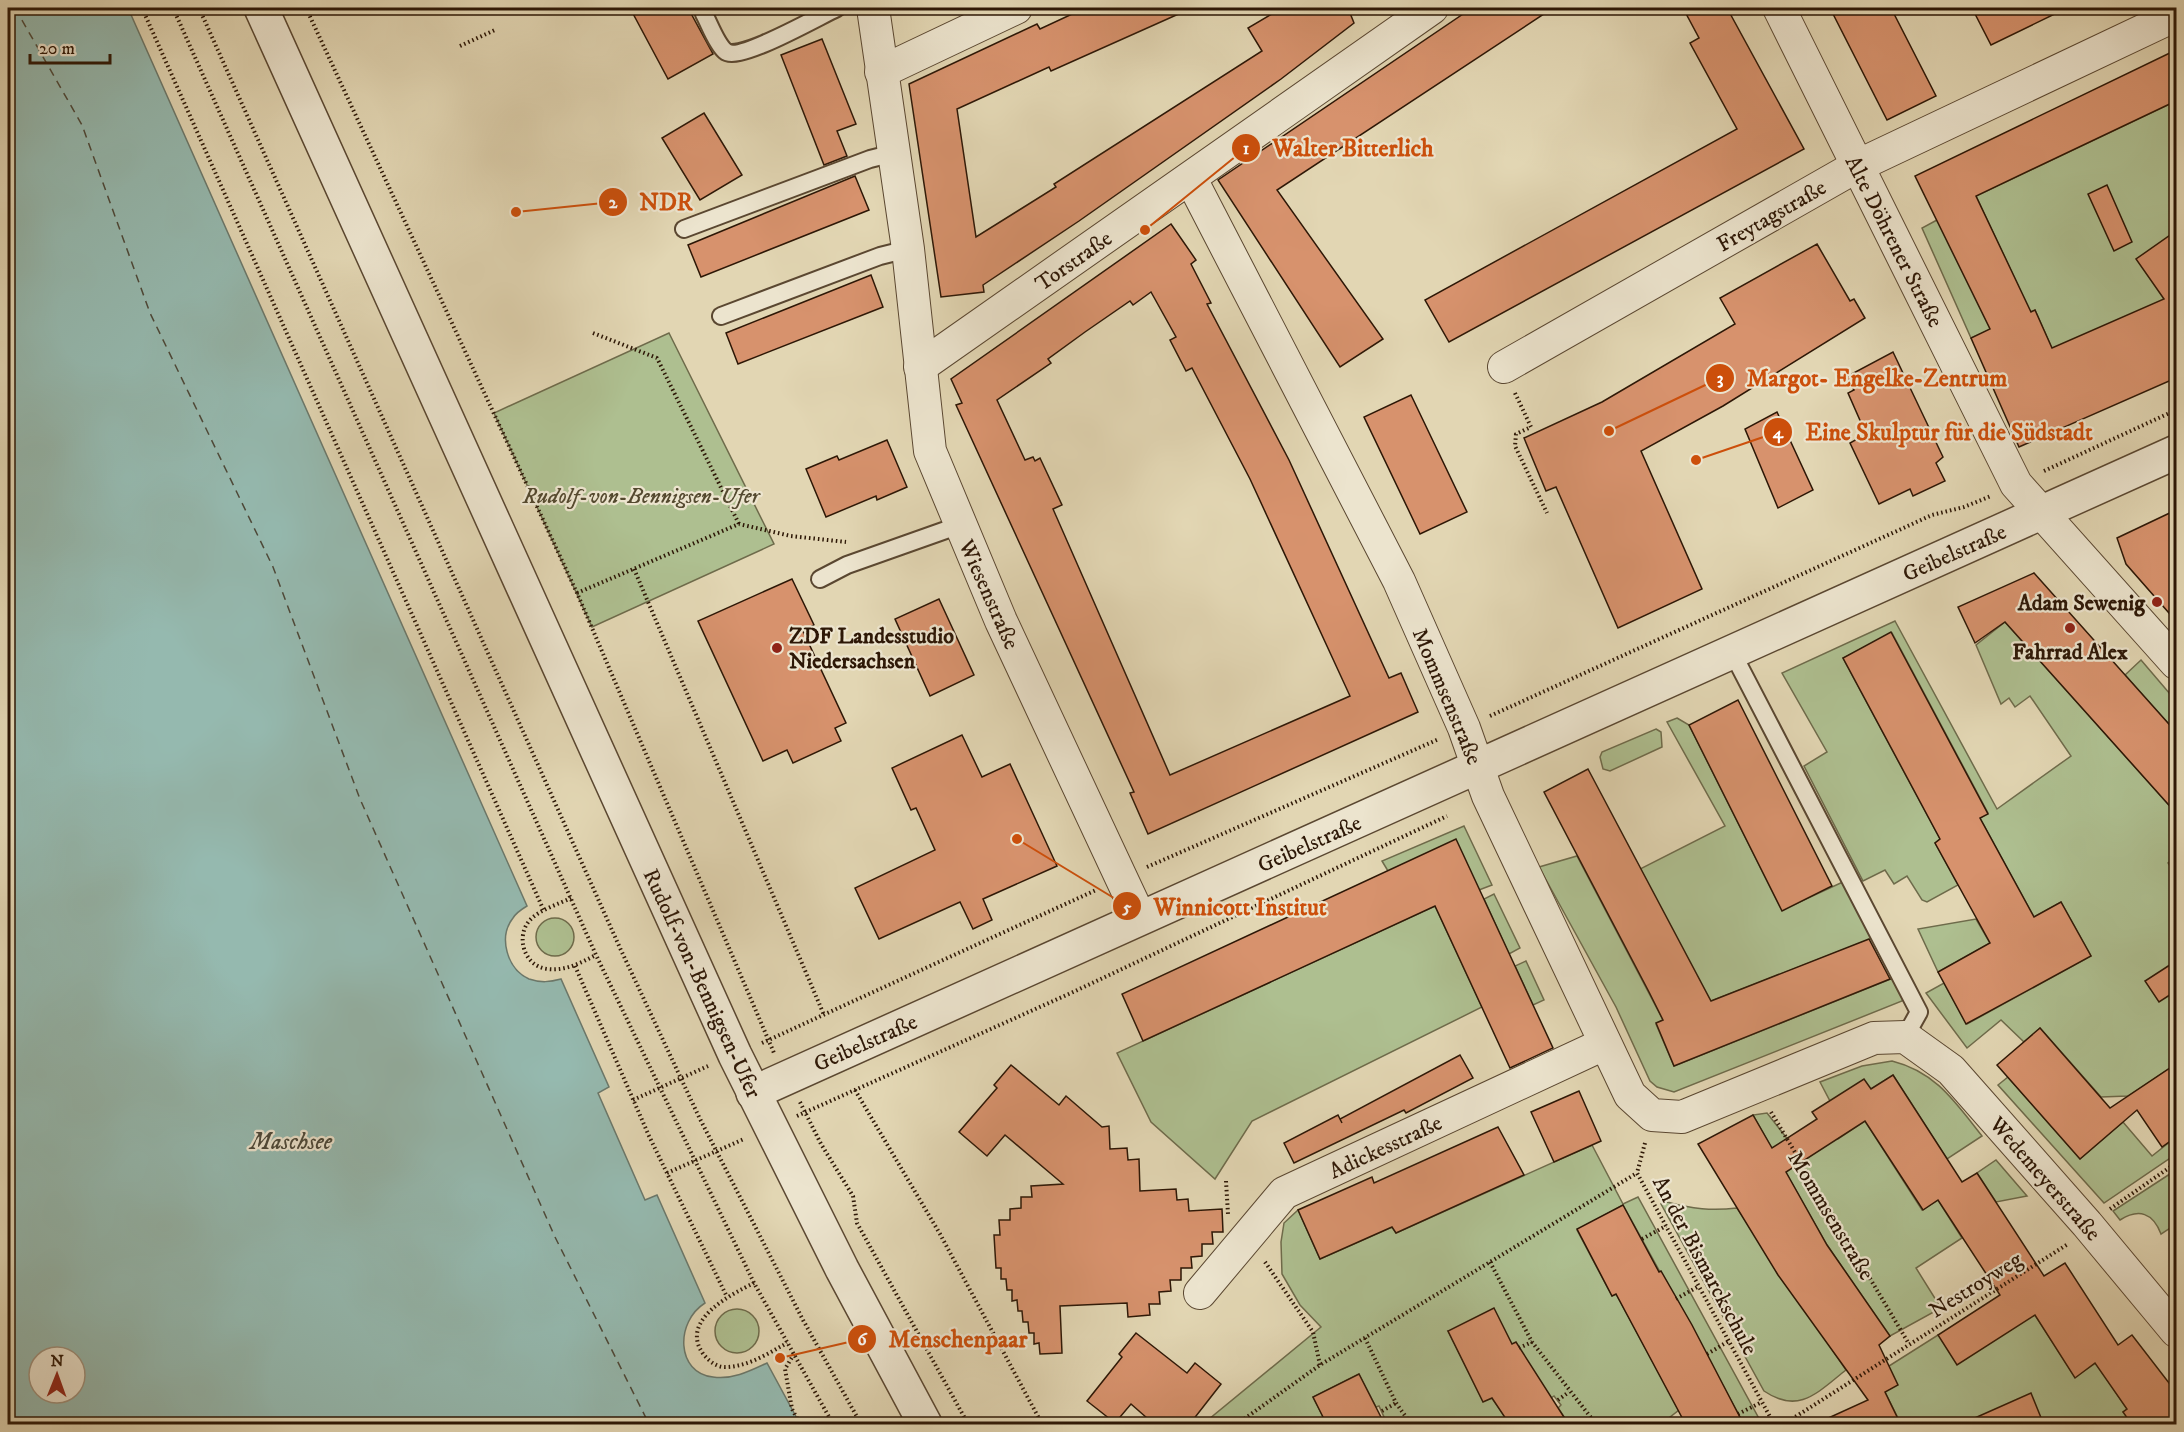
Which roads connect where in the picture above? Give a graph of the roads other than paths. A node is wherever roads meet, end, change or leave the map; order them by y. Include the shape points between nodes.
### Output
1 (261, 8) edge
2 (837, 8) edge
3 (873, 8) edge
4 (1016, 8) edge
5 (1432, 8) edge
6 (1779, 8) edge
7 (704, 14) dead end
8 (2176, 15) edge
9 (881, 72) junction
10 (894, 153) junction
11 (1857, 166) junction
12 (1191, 179) junction
13 (684, 229) dead end
14 (908, 249) junction
15 (721, 316) dead end
16 (920, 367) junction
17 (1504, 367) road end
18 (2176, 452) edge
19 (2040, 513) junction
20 (960, 525) junction
21 (820, 579) dead end
22 (1732, 652) junction
23 (2176, 663) edge
24 (1483, 782) junction
25 (1140, 918) junction
26 (1905, 1038) junction
27 (1604, 1044) junction
28 (753, 1093) junction
29 (1200, 1293) dead end
30 (2176, 1331) edge
31 (925, 1425) edge

1 - 28 street, Rudolf-von-Bennigsen-Ufer
2 - 7 lane via 732,55 725,51
3 - 9 street, Wiesenstraße
4 - 9 street
5 - 12 street, Torstraße
6 - 11 street, Alte Döhrener Straße
8 - 11 street, Freytagstraße
9 - 10 street, Wiesenstraße
10 - 13 lane
10 - 14 street, Wiesenstraße
11 - 17 street, Freytagstraße
11 - 19 street, Alte Döhrener Straße via 2016,484
12 - 16 street, Torstraße
12 - 24 street, Mommsenstraße via 1399,581 1464,728
14 - 15 lane
14 - 16 street, Wiesenstraße
16 - 20 street, Wiesenstraße via 930,451
18 - 19 street, Geibelstraße
19 - 22 street, Geibelstraße
19 - 23 street, Alte Döhrener Straße
20 - 21 lane via 847,565
20 - 25 street, Wiesenstraße
22 - 24 street, Geibelstraße
22 - 26 lane via 1919,1012
24 - 25 street, Geibelstraße
24 - 27 street, Mommsenstraße
25 - 28 street, Geibelstraße
26 - 27 street, Mommsenstraße via 1874,1038 1682,1117 1652,1115 1630,1095
26 - 30 street, Wedemeyerstraße via 1952,1070
27 - 29 street, Adickesstraße via 1284,1193
28 - 31 street, Rudolf-von-Bennigsen-Ufer

